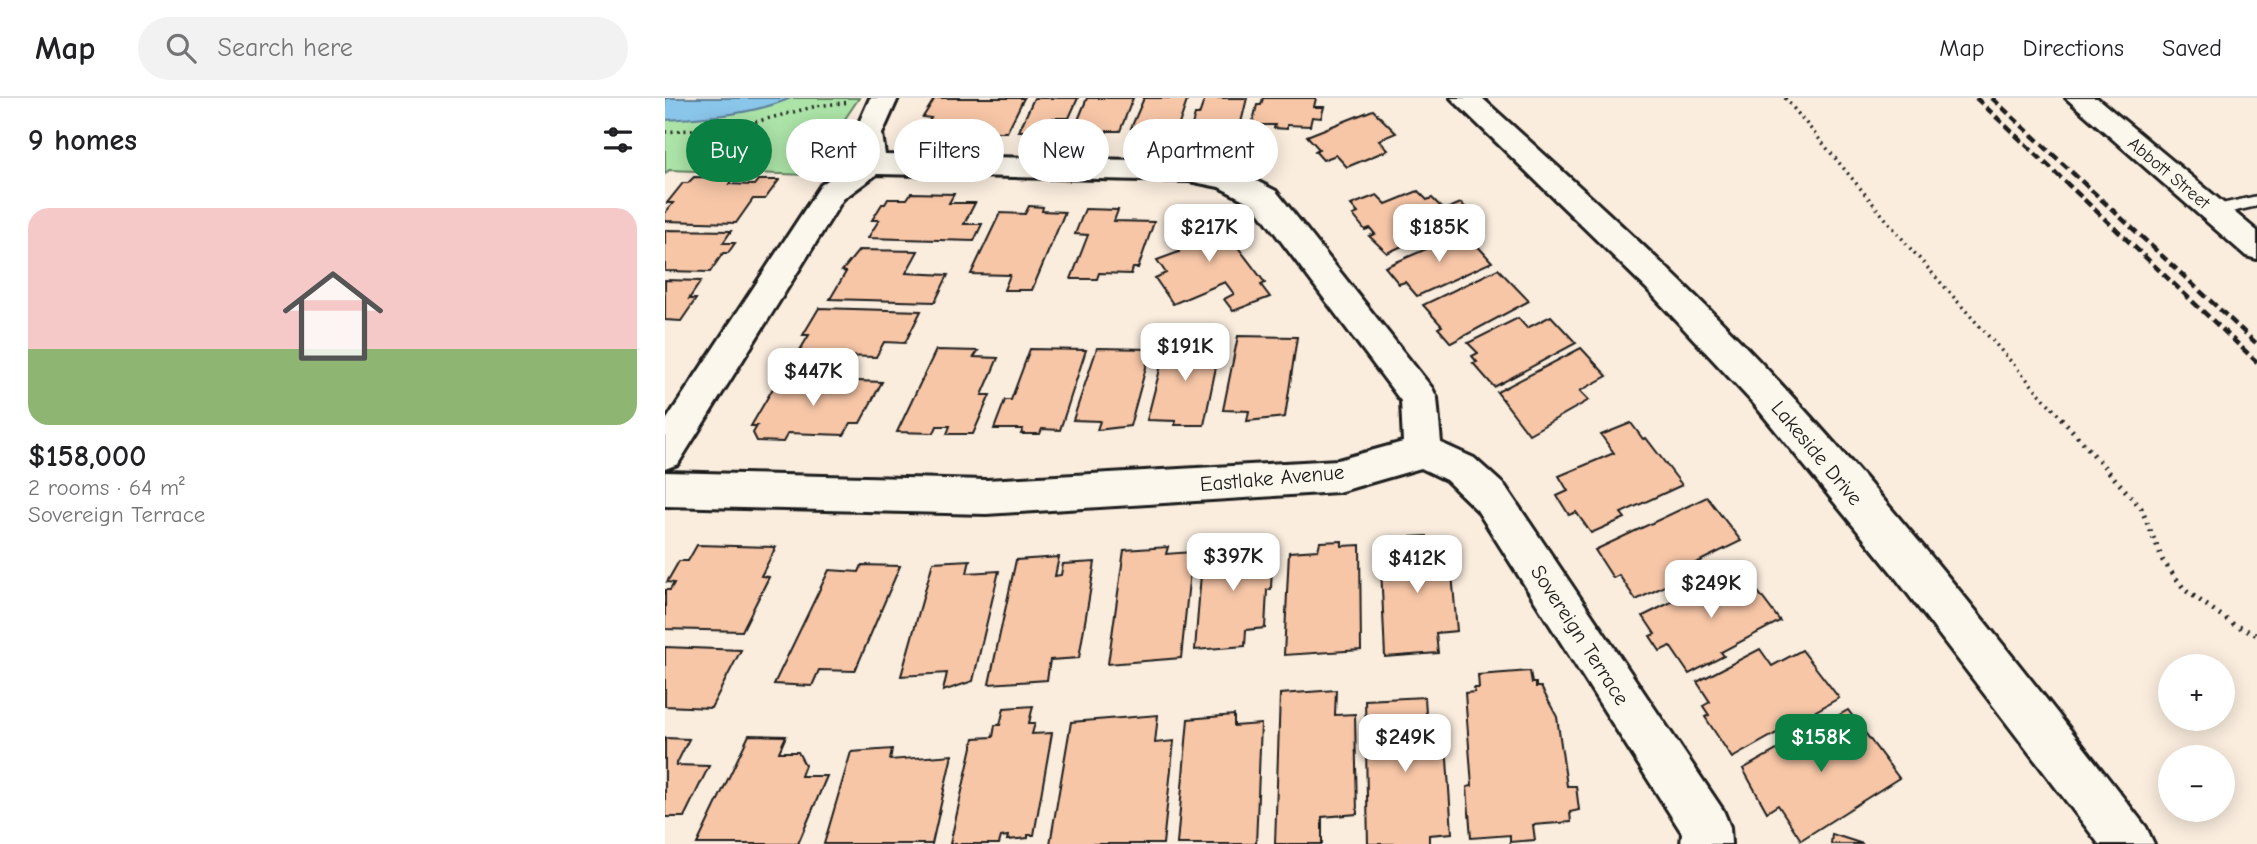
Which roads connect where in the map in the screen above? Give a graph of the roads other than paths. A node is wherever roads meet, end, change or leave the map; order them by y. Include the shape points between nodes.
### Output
1 (1465, 98) edge
2 (2080, 98) edge
3 (883, 100) edge
4 (875, 119) edge
5 (880, 164) edge
6 (846, 182) edge
7 (2257, 201) edge
8 (2214, 211) junction
9 (2257, 248) edge
10 (1423, 452) junction
11 (665, 453) edge
12 (665, 489) edge
13 (1706, 844) edge
14 (2129, 844) edge

1 - 14 street, Lakeside Drive via 1642,262 1766,393 1967,631
2 - 8 street, Abbott Street
3 - 4 street
5 - 10 street via 1189,171 1229,179 1265,198 1419,398
6 - 11 street via 832,192
7 - 8 lane
8 - 9 street, Abbott Street
10 - 12 street, Eastlake Avenue via 1338,477 986,497
10 - 13 street, Sovereign Terrace via 1460,469 1491,498 1706,827

